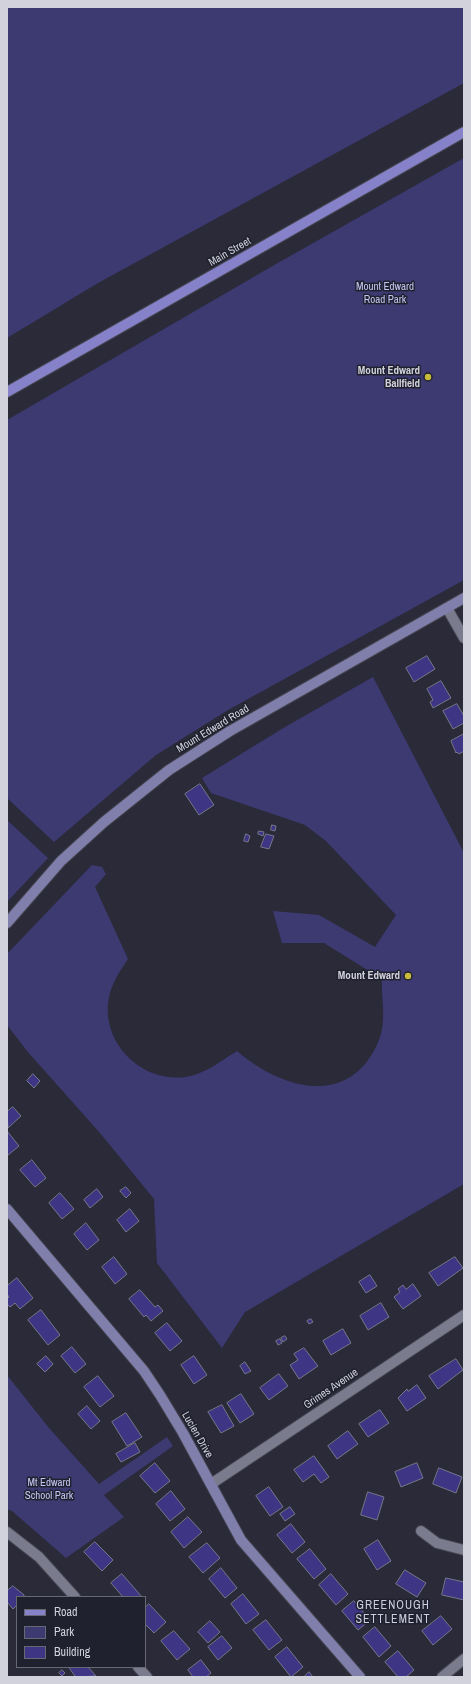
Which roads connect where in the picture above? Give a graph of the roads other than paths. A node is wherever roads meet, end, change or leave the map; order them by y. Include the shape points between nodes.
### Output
1 (464, 132) edge
2 (7, 392) edge
3 (464, 598) edge
4 (447, 608) junction
5 (464, 638) edge
6 (7, 923) edge
7 (7, 1208) edge
8 (464, 1315) edge
9 (211, 1484) junction
10 (421, 1531) dead end
11 (7, 1532) edge
12 (464, 1550) edge
13 (74, 1596) edge
14 (464, 1659) edge
15 (139, 1668) edge
16 (147, 1677) edge
17 (360, 1677) edge
18 (442, 1677) edge

1 - 2 main road, Main Street
3 - 4 street, Mount Edward Road
4 - 5 street
4 - 6 street, Mount Edward Road via 230,731 169,770 104,822 61,862
7 - 9 street, Lucien Drive via 144,1371
8 - 9 street, Grimes Avenue
9 - 17 street, Lucien Drive via 241,1540
10 - 12 street via 436,1544
11 - 13 street via 39,1557
14 - 18 street
15 - 16 street

